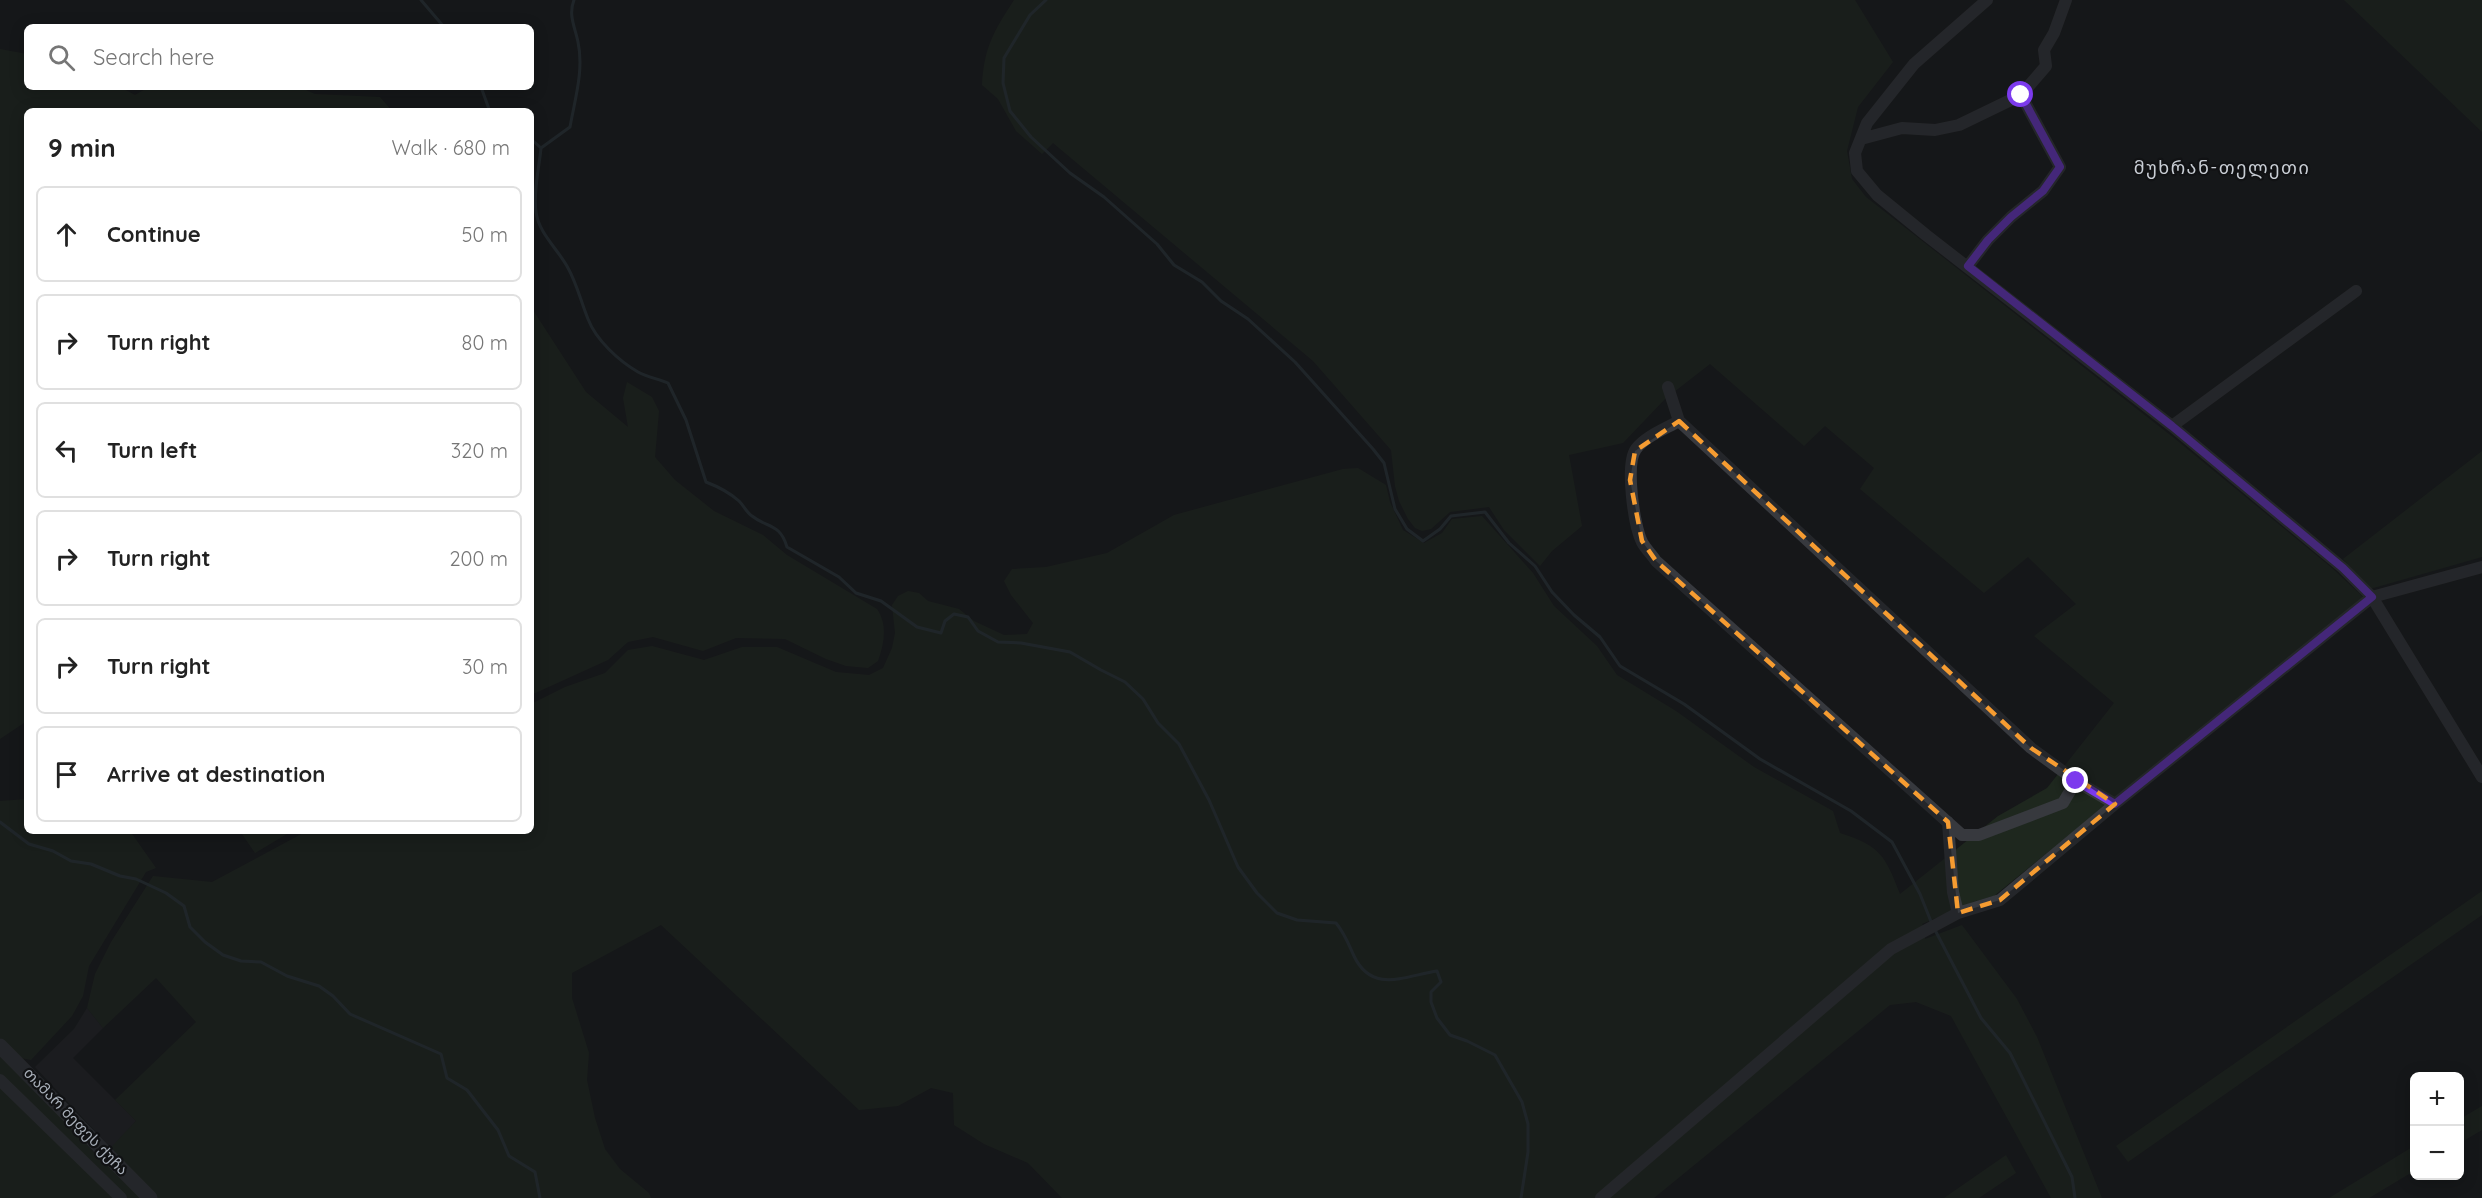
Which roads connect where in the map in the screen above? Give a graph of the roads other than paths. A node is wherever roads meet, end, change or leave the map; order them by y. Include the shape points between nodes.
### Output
1 (1987, 0) edge
2 (2066, 0) edge
3 (1974, 5) edge
4 (2021, 95) junction
5 (1861, 139) junction
6 (1968, 266) junction
7 (2356, 291) dead end
8 (1668, 387) dead end
9 (1679, 421) junction
10 (2172, 426) junction
11 (2482, 567) edge
12 (2372, 597) junction
13 (2482, 777) edge
14 (2076, 781) junction
15 (2115, 804) junction
16 (1948, 822) junction
17 (1958, 914) junction
18 (0, 1046) edge
19 (0, 1080) edge
20 (120, 1198) edge
21 (150, 1198) edge
22 (1600, 1198) edge

1 - 3 street
2 - 4 street via 2055,33 2044,50 2046,66
3 - 5 street via 1914,64 1867,123
4 - 5 street via 1959,125 1902,128
4 - 6 street via 2060,167 2043,191 1996,232
5 - 6 street via 1855,153 1857,171 1877,195
6 - 10 street
7 - 10 street
8 - 9 street
9 - 14 street via 2031,748
9 - 16 street via 1635,451 1630,480 1642,541 1656,561
10 - 12 street via 2343,568
11 - 12 street
12 - 13 street
12 - 15 street
14 - 15 street
14 - 16 street via 2063,803 1979,835 1962,835
15 - 17 street via 2000,900
16 - 17 street
17 - 22 street via 1891,949
18 - 21 street, თამარ მეფეს ქუჩა
19 - 20 street

